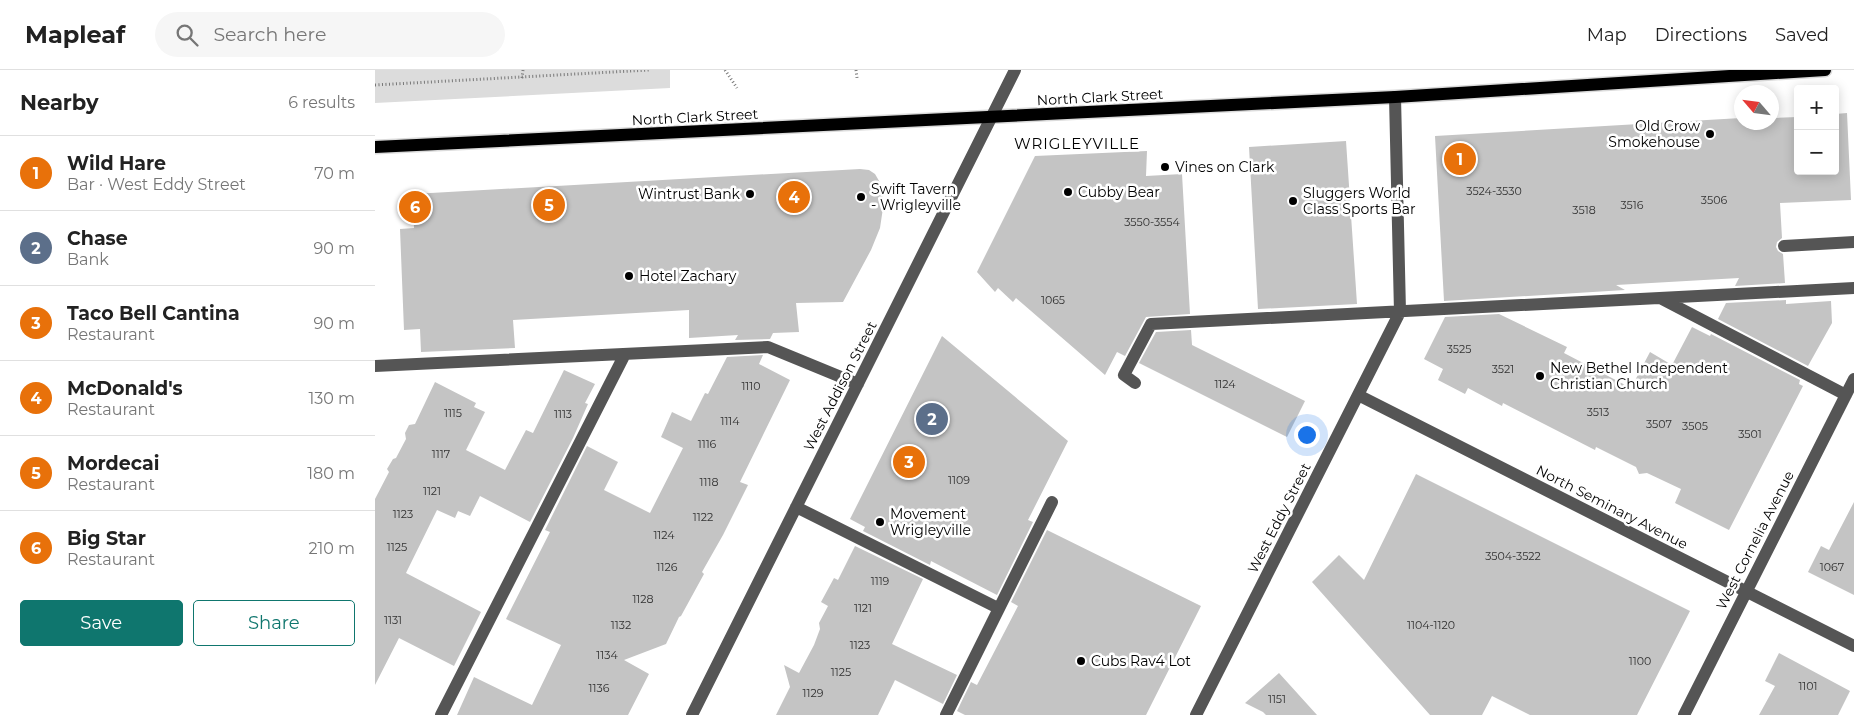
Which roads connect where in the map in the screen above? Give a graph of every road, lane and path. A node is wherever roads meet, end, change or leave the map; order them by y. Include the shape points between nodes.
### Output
1 (523, 70) edge
2 (649, 70) edge
3 (725, 70) edge
4 (856, 70) edge
5 (1015, 70) edge
6 (1825, 70) edge
7 (522, 78) junction
8 (857, 78) dead end
9 (375, 85) edge
10 (737, 88) dead end
11 (1395, 97) junction
12 (992, 117) junction
13 (375, 147) edge
14 (1854, 242) edge
15 (1784, 246) dead end
16 (1854, 288) edge
17 (1661, 299) junction
18 (1400, 312) junction
19 (625, 354) junction
20 (375, 366) edge
21 (1854, 378) edge
22 (1135, 383) dead end
23 (858, 384) junction
24 (1357, 395) junction
25 (1846, 395) junction
26 (1052, 502) dead end
27 (796, 507) junction
28 (1746, 591) junction
29 (999, 608) junction
30 (1854, 646) edge
31 (441, 715) edge
32 (692, 715) edge
33 (946, 715) edge
34 (1196, 715) edge
35 (1684, 715) edge

1 - 7 path
2 - 7 path
3 - 10 path
4 - 8 path
5 - 12 street, West Addison Street
6 - 11 main road, North Clark Street
7 - 9 path
11 - 12 main road, North Clark Street
11 - 18 street, West Eddy Street
12 - 13 main road, North Clark Street
12 - 23 street, West Addison Street
14 - 15 street
16 - 17 street
17 - 18 street
17 - 25 street
18 - 22 street via 1151,324 1124,375
18 - 24 street, West Eddy Street
19 - 20 street
19 - 23 street via 768,346
19 - 31 street
21 - 25 street, West Cornelia Avenue
23 - 27 street, West Addison Street
24 - 28 street, North Seminary Avenue
24 - 34 street, West Eddy Street
25 - 28 street, West Cornelia Avenue
26 - 29 street
27 - 29 street
27 - 32 street, West Addison Street
28 - 30 street, North Seminary Avenue
28 - 35 street, West Cornelia Avenue
29 - 33 street

